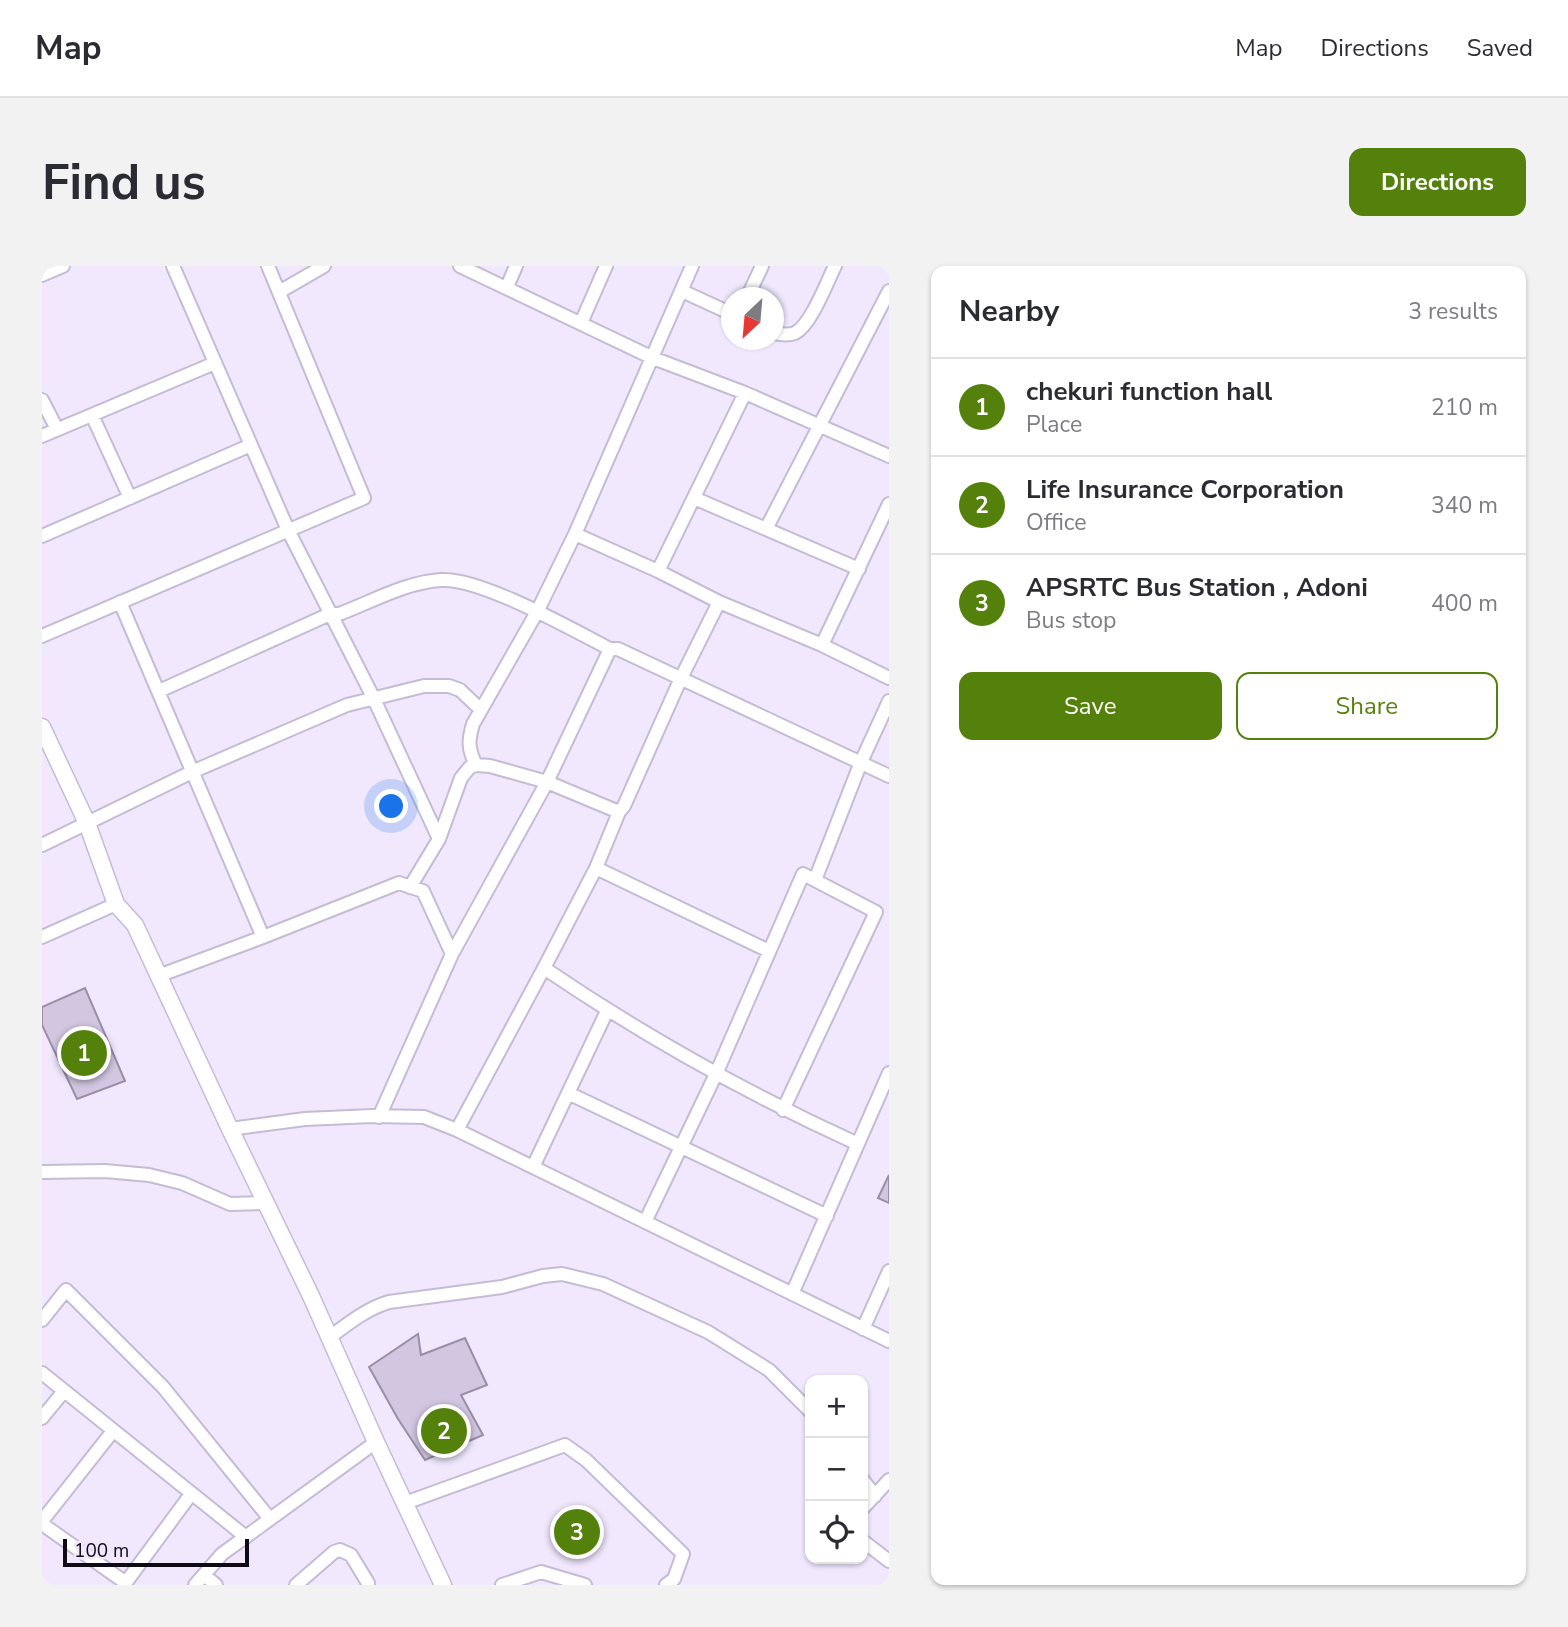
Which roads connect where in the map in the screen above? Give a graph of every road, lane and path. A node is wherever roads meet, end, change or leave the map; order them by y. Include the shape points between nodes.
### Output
1 (62, 266) edge
2 (173, 266) edge
3 (268, 266) edge
4 (324, 266) edge
5 (460, 266) edge
6 (516, 266) edge
7 (606, 266) edge
8 (692, 266) edge
9 (762, 266) edge
10 (835, 266) edge
11 (42, 275) edge
12 (507, 287) junction
13 (752, 287) edge
14 (682, 291) junction
15 (889, 291) edge
16 (279, 292) junction
17 (721, 309) edge
18 (581, 323) junction
19 (784, 335) edge
20 (653, 358) junction
21 (215, 363) junction
22 (745, 393) junction
23 (42, 400) edge
24 (92, 415) junction
25 (818, 427) junction
26 (57, 429) junction
27 (42, 436) edge
28 (251, 445) junction
29 (888, 454) edge
30 (130, 498) junction
31 (694, 498) junction
32 (889, 505) edge
33 (766, 529) junction
34 (288, 530) junction
35 (575, 534) junction
36 (42, 536) edge
37 (859, 569) junction
38 (658, 571) junction
39 (120, 602) junction
40 (719, 602) junction
41 (537, 612) junction
42 (330, 614) junction
43 (42, 636) edge
44 (822, 645) junction
45 (610, 649) junction
46 (681, 678) junction
47 (889, 678) edge
48 (159, 691) junction
49 (374, 699) junction
50 (889, 701) edge
51 (481, 710) junction
52 (42, 727) edge
53 (861, 762) junction
54 (476, 765) junction
55 (194, 771) junction
56 (889, 776) edge
57 (547, 782) junction
58 (619, 812) junction
59 (88, 822) junction
60 (439, 839) junction
61 (42, 845) edge
62 (596, 868) junction
63 (815, 880) junction
64 (410, 887) junction
65 (116, 904) junction
66 (876, 912) junction
67 (889, 917) edge
68 (42, 937) edge
69 (263, 937) junction
70 (769, 951) junction
71 (452, 954) junction
72 (544, 968) junction
73 (158, 976) junction
74 (607, 1011) junction
75 (889, 1073) edge
76 (716, 1074) junction
77 (568, 1093) junction
78 (783, 1110) junction
79 (379, 1117) junction
80 (230, 1129) junction
81 (457, 1130) junction
82 (858, 1144) junction
83 (682, 1146) junction
84 (533, 1167) junction
85 (42, 1172) edge
86 (266, 1203) junction
87 (827, 1216) junction
88 (645, 1222) junction
89 (889, 1271) edge
90 (792, 1294) junction
91 (42, 1320) edge
92 (863, 1329) junction
93 (330, 1337) junction
94 (889, 1341) edge
95 (42, 1374) edge
96 (64, 1391) junction
97 (805, 1406) edge
98 (42, 1418) edge
99 (113, 1431) junction
100 (376, 1442) junction
101 (889, 1480) edge
102 (868, 1487) edge
103 (191, 1494) junction
104 (875, 1496) junction
105 (405, 1503) junction
106 (868, 1503) edge
107 (270, 1520) junction
108 (42, 1523) edge
109 (246, 1537) junction
110 (868, 1545) edge
111 (889, 1561) edge
112 (204, 1575) junction
113 (368, 1583) dead end
114 (125, 1584) edge
115 (195, 1585) edge
116 (215, 1585) edge
117 (296, 1585) edge
118 (443, 1585) edge
119 (502, 1585) edge
120 (585, 1585) edge
121 (666, 1585) edge

1 - 11 street
2 - 21 street
3 - 16 street
4 - 16 street
5 - 12 street
6 - 12 street
7 - 18 street
8 - 14 street
9 - 13 street
10 - 19 street via 808,321 799,331
12 - 18 street
14 - 17 street
14 - 20 street
15 - 25 street
16 - 34 street via 364,498
18 - 20 street
20 - 22 street
20 - 35 street
21 - 24 street
21 - 28 street
22 - 25 street
22 - 31 street
23 - 26 street
24 - 26 street
24 - 30 street
25 - 29 street
25 - 33 street
26 - 27 street
28 - 30 street
28 - 34 street
30 - 36 street
31 - 33 street
31 - 38 street
32 - 37 street
33 - 37 street
34 - 39 street
34 - 42 street
35 - 38 street
35 - 41 street
37 - 44 street
38 - 40 street
39 - 43 street
39 - 48 street
40 - 44 street
40 - 46 street
41 - 42 street via 475,585 441,579
41 - 45 street
41 - 51 street
42 - 48 street
42 - 49 street
44 - 47 street
45 - 46 street
45 - 57 street
46 - 53 street
46 - 58 street
48 - 55 street
49 - 51 street via 424,686 449,686
49 - 55 street via 346,705
49 - 60 street
50 - 53 street
51 - 54 street via 468,738
52 - 59 main road
53 - 56 street
53 - 63 street
54 - 57 street
54 - 60 street via 461,778
55 - 59 street
55 - 69 street
57 - 58 street
57 - 71 street
58 - 62 street
59 - 61 street
59 - 65 main road
60 - 64 street
62 - 70 street
62 - 72 street
63 - 66 street
63 - 70 street via 803,874
64 - 69 street via 399,883
64 - 71 street via 423,891
65 - 68 street
65 - 73 main road via 135,926
66 - 67 street
66 - 78 street
69 - 73 street
70 - 76 street
71 - 79 street
72 - 74 street
72 - 81 street
73 - 80 main road
74 - 76 street
74 - 77 street
75 - 82 street
76 - 78 street
76 - 83 street
77 - 83 street
77 - 84 street
78 - 82 street
79 - 80 street via 305,1119
79 - 81 street via 424,1117
80 - 86 main road
81 - 84 street
82 - 87 street
83 - 87 street
83 - 88 street
84 - 88 street
85 - 86 street via 149,1175 182,1183 230,1204
86 - 93 main road
87 - 90 street
88 - 90 street
89 - 92 street
90 - 92 street
91 - 107 street via 66,1290 163,1387
92 - 94 street
93 - 97 street via 358,1316 389,1302 562,1274 603,1284 708,1332 769,1370
93 - 100 main road
95 - 96 street
96 - 98 street
96 - 99 street
99 - 103 street
99 - 108 street
100 - 105 main road
100 - 107 street
101 - 104 street
102 - 104 street
103 - 109 street
103 - 114 street
104 - 106 street
105 - 118 main road
105 - 121 street via 565,1445 683,1554 674,1579
107 - 109 street
108 - 114 street
109 - 112 street
110 - 111 street
112 - 115 street
112 - 116 street
113 - 117 street via 351,1555 341,1550
119 - 120 street via 541,1572

